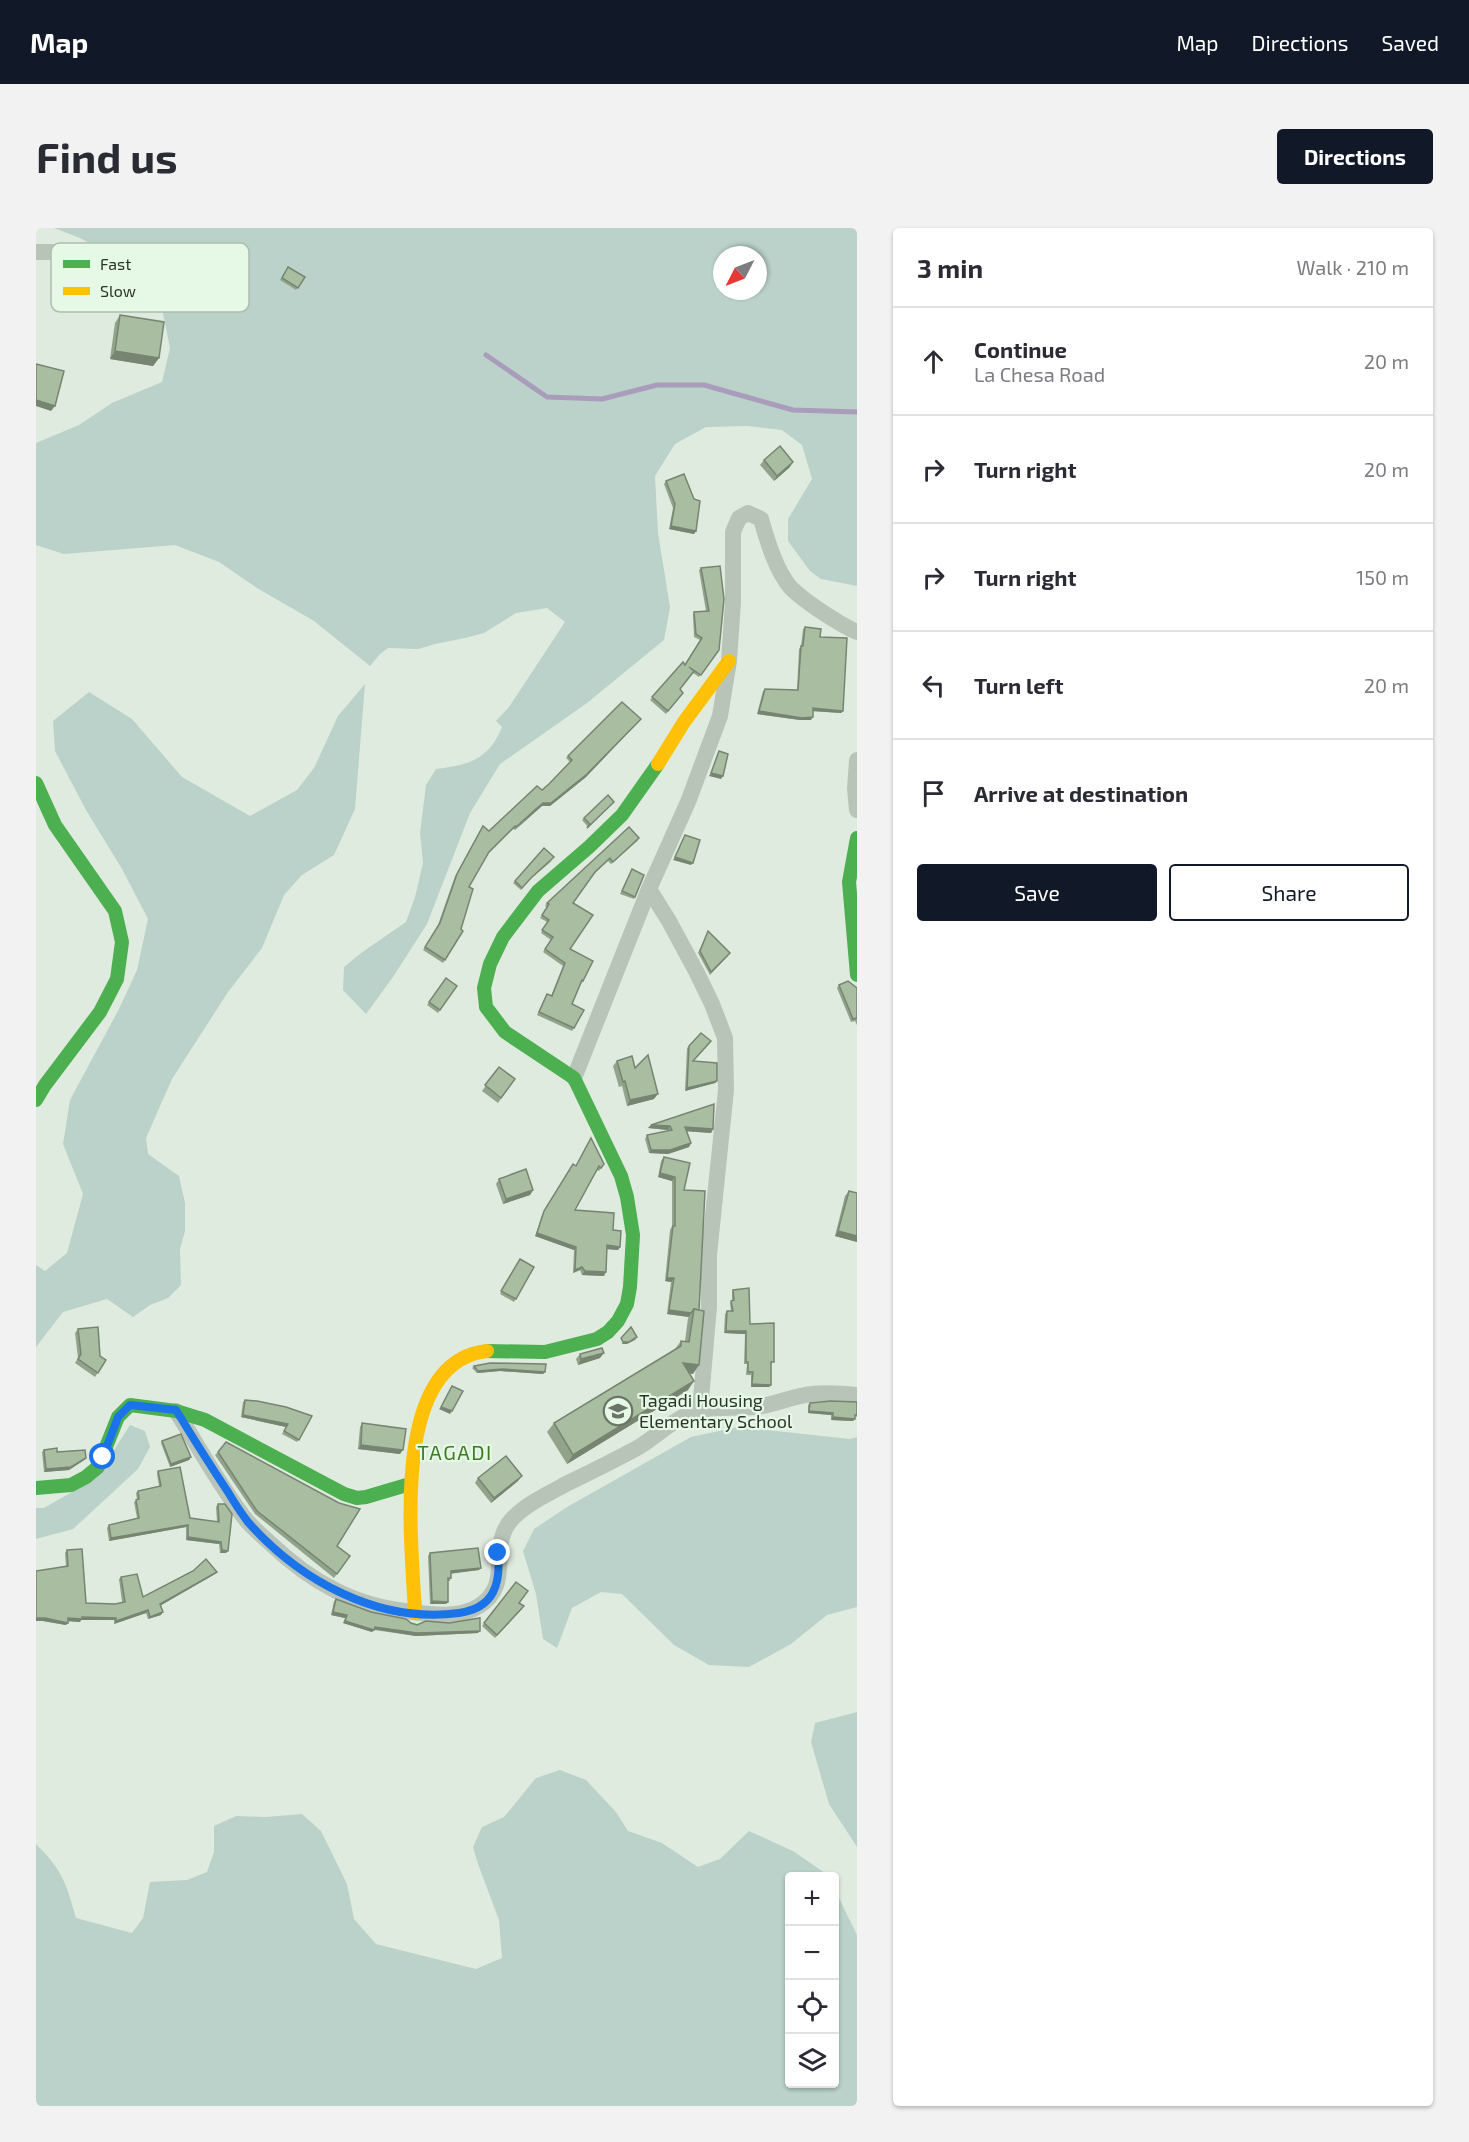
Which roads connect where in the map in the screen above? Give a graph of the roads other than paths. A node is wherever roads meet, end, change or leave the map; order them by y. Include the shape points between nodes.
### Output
1 (857, 633) edge
2 (729, 661) junction
3 (857, 760) edge
4 (36, 783) edge
5 (857, 810) edge
6 (857, 838) edge
7 (649, 890) junction
8 (857, 975) edge
9 (574, 1078) junction
10 (36, 1100) edge
11 (857, 1395) edge
12 (176, 1410) junction
13 (700, 1410) junction
14 (410, 1484) junction
15 (36, 1488) edge
16 (415, 1613) junction

1 - 2 street via 839,625 791,587 770,551 761,519 748,513 739,519 733,532
2 - 7 street via 720,716
2 - 9 street via 622,815 538,891 503,938 490,964 484,988 486,1007 496,1022
3 - 5 street
4 - 10 street via 55,825 115,911 122,942 117,979 100,1012
6 - 8 street via 849,882
7 - 9 street
7 - 13 street via 682,945 725,1038 726,1090 709,1255 709,1307
9 - 14 street via 621,1176 627,1197 633,1235 627,1304 618,1321 597,1339 545,1352 471,1353 454,1362 434,1386 421,1414
11 - 13 street via 813,1393 771,1405
12 - 14 street via 205,1420 350,1496 366,1497
12 - 15 street via 130,1405 118,1417 98,1467 71,1485
12 - 16 street via 248,1521 302,1572 370,1604
13 - 16 street via 534,1501 513,1518 502,1533 497,1587 477,1608 443,1615
14 - 16 street

